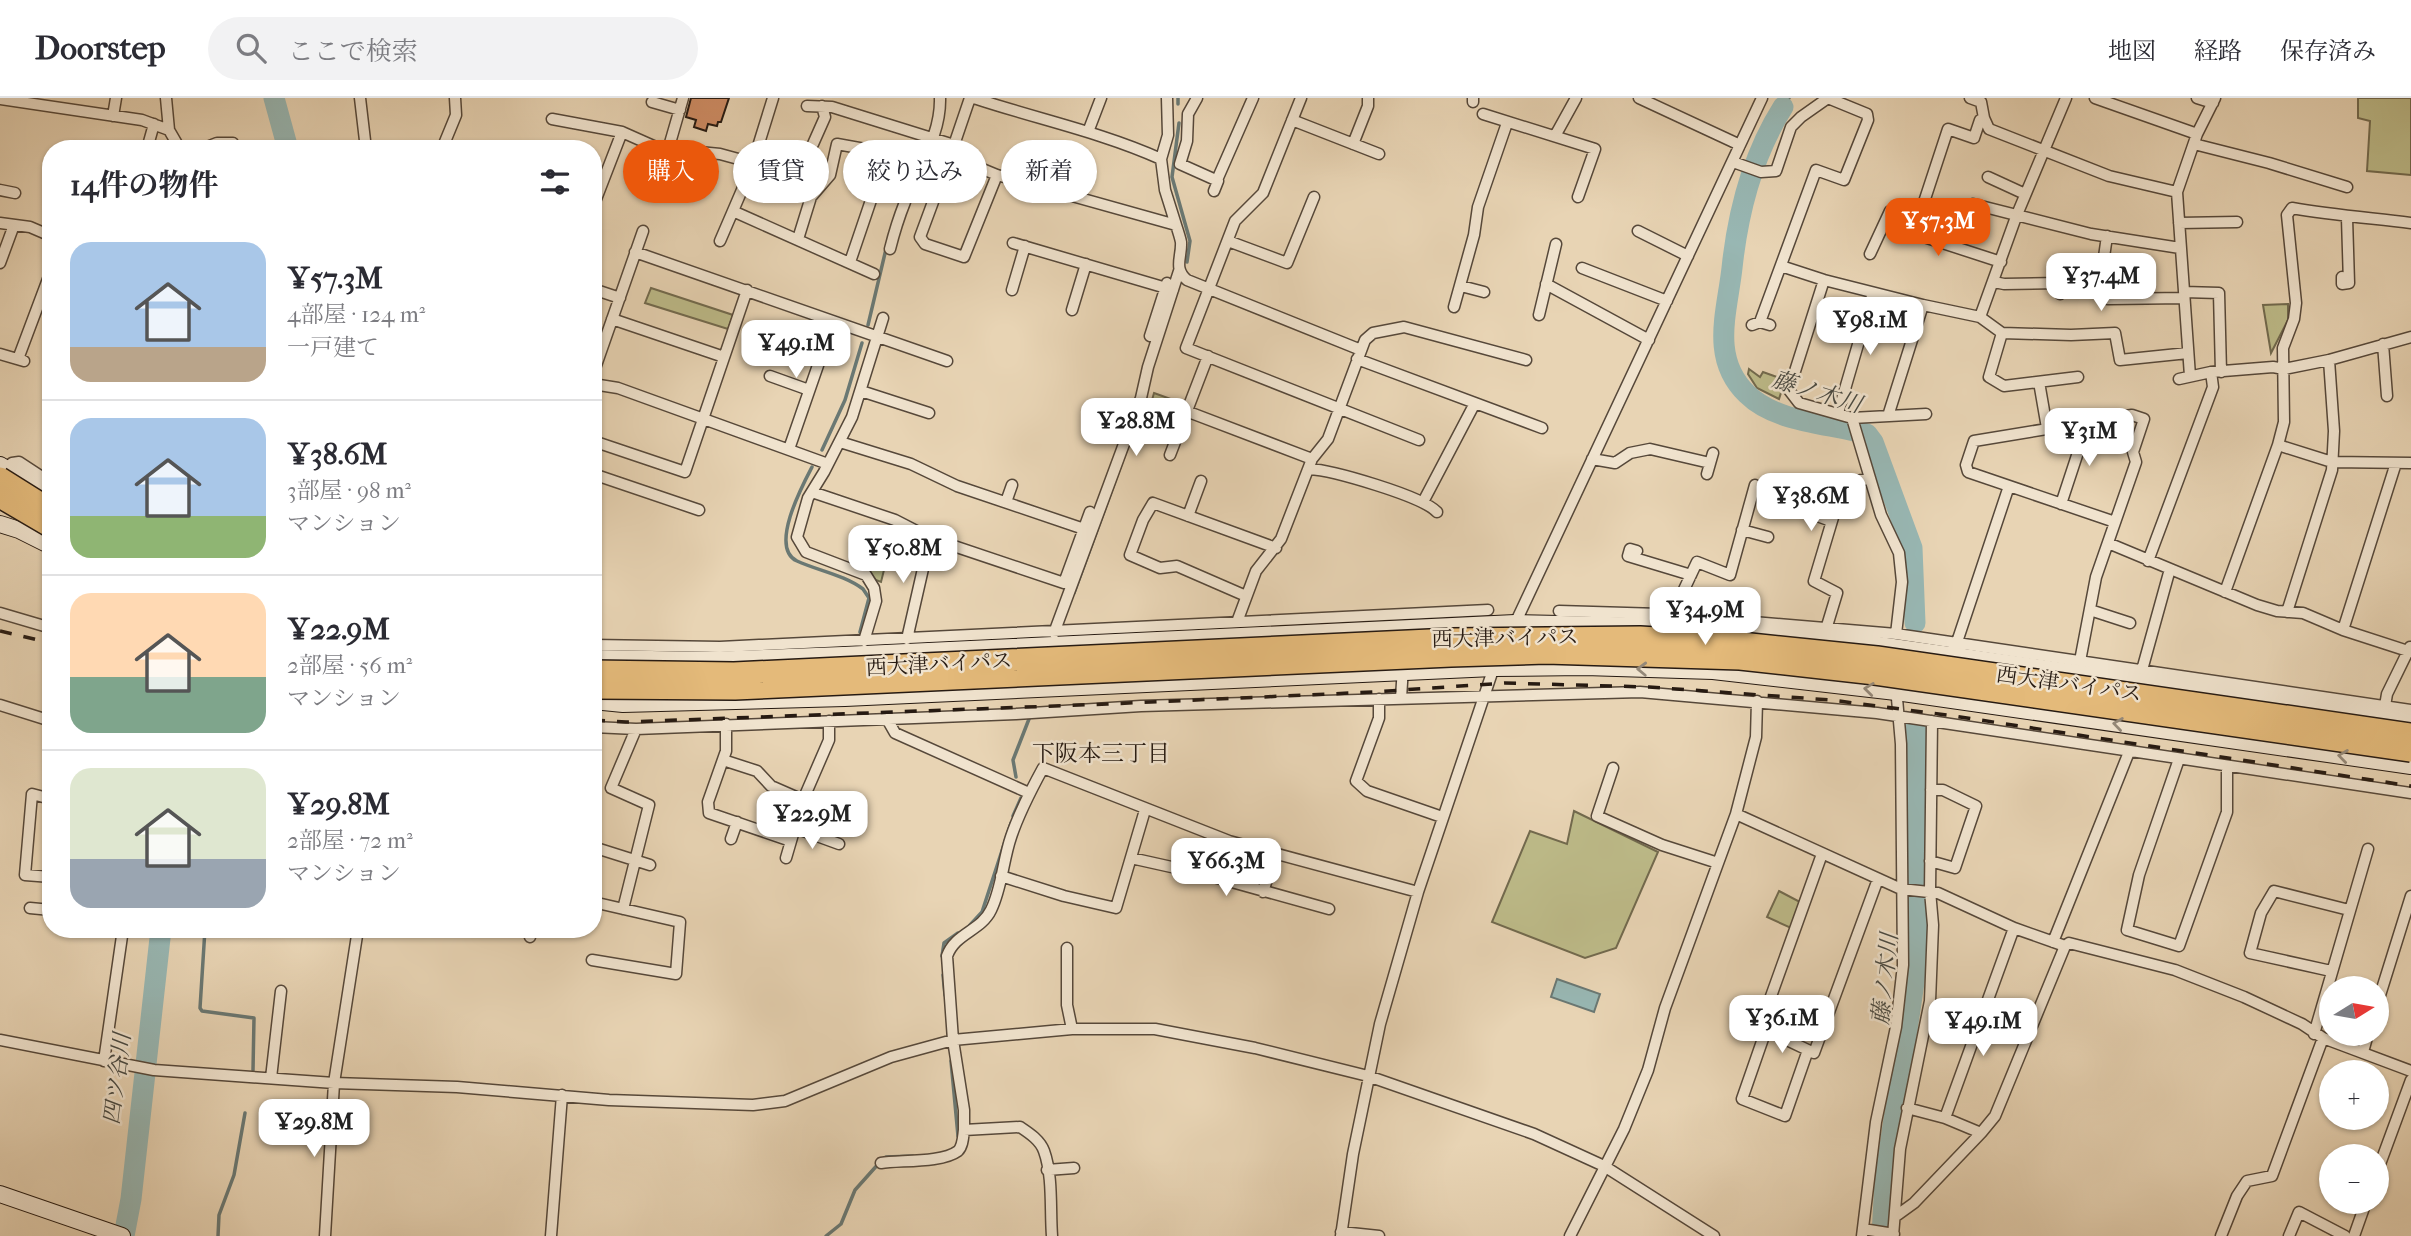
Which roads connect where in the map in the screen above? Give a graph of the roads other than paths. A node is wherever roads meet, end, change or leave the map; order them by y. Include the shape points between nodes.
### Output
1 (116, 98) edge
2 (166, 98) edge
3 (360, 98) edge
4 (455, 98) edge
5 (683, 98) edge
6 (773, 98) edge
7 (940, 98) edge
8 (972, 98) edge
9 (1101, 98) edge
10 (1167, 98) edge
11 (1197, 98) edge
12 (1253, 98) edge
13 (1301, 98) edge
14 (1368, 98) edge
15 (1575, 98) edge
16 (1762, 98) edge
17 (1970, 98) edge
18 (2066, 98) edge
19 (2095, 98) edge
20 (2197, 98) edge
21 (0, 99) edge
22 (1642, 99) edge
23 (2214, 101) edge
24 (652, 102) dead end
25 (1854, 103) edge
26 (807, 106) dead end
27 (822, 106) junction
28 (680, 110) junction
29 (1167, 113) junction
30 (1188, 114) junction
31 (1483, 114) dead end
32 (113, 116) junction
33 (1984, 118) junction
34 (552, 120) dead end
35 (1292, 120) junction
36 (1507, 123) junction
37 (154, 124) junction
38 (169, 130) junction
39 (622, 132) junction
40 (1088, 132) junction
41 (1555, 136) junction
42 (933, 138) junction
43 (2195, 139) junction
44 (150, 140) edge
45 (175, 140) edge
46 (365, 140) edge
47 (446, 140) edge
48 (640, 140) edge
49 (671, 140) edge
50 (760, 140) edge
51 (815, 140) edge
52 (936, 140) edge
53 (957, 140) edge
54 (1353, 144) junction
55 (1740, 145) junction
56 (2044, 149) junction
57 (1379, 154) dead end
58 (1161, 159) junction
59 (1733, 162) junction
60 (987, 169) edge
61 (997, 174) junction
62 (1988, 177) dead end
63 (602, 184) edge
64 (2347, 187) dead end
65 (0, 190) edge
66 (2177, 192) junction
67 (15, 193) dead end
68 (2025, 194) junction
69 (1314, 197) dead end
70 (1578, 197) dead end
71 (987, 199) edge
72 (1924, 202) dead end
73 (737, 203) edge
74 (933, 203) edge
75 (985, 203) edge
76 (1973, 204) dead end
77 (1890, 211) dead end
78 (734, 212) junction
79 (2016, 217) junction
80 (2347, 218) junction
81 (2237, 222) dead end
82 (0, 223) edge
83 (2179, 223) junction
84 (2411, 223) edge
85 (1884, 224) junction
86 (14, 225) junction
87 (1176, 226) junction
88 (643, 231) dead end
89 (1638, 231) dead end
90 (42, 232) edge
91 (2107, 236) junction
92 (797, 239) junction
93 (720, 241) dead end
94 (1228, 241) junction
95 (1013, 243) dead end
96 (1556, 244) dead end
97 (1025, 246) junction
98 (2180, 248) junction
99 (890, 249) dead end
100 (635, 252) junction
101 (1870, 254) dead end
102 (1688, 256) junction
103 (0, 262) edge
104 (850, 262) junction
105 (2001, 262) junction
106 (1086, 264) junction
107 (1781, 265) junction
108 (1582, 268) dead end
109 (1179, 271) junction
110 (874, 274) dead end
111 (2342, 277) dead end
112 (1824, 280) junction
113 (1994, 282) junction
114 (2059, 283) dead end
115 (1546, 284) junction
116 (1461, 286) junction
117 (1169, 288) junction
118 (1012, 289) dead end
119 (747, 290) junction
120 (1210, 290) junction
121 (602, 292) edge
122 (1484, 292) dead end
123 (1873, 293) junction
124 (2184, 295) junction
125 (42, 298) edge
126 (620, 298) junction
127 (1667, 300) junction
128 (1923, 305) junction
129 (1454, 307) dead end
130 (1072, 310) dead end
131 (1539, 315) dead end
132 (1980, 317) junction
133 (883, 318) dead end
134 (612, 319) junction
135 (833, 322) junction
136 (1761, 324) dead end
137 (2002, 333) junction
138 (1150, 336) dead end
139 (2411, 337) edge
140 (876, 338) junction
141 (1649, 340) junction
142 (2383, 344) junction
143 (602, 348) edge
144 (2188, 353) junction
145 (0, 354) edge
146 (1359, 355) junction
147 (1208, 356) junction
148 (724, 357) junction
149 (1526, 360) dead end
150 (2329, 360) junction
151 (947, 361) dead end
152 (2284, 369) junction
153 (2216, 372) junction
154 (770, 376) dead end
155 (2078, 377) dead end
156 (2039, 382) junction
157 (602, 385) edge
158 (809, 390) junction
159 (861, 391) junction
160 (2387, 396) dead end
161 (1475, 403) junction
162 (1340, 406) junction
163 (1186, 411) junction
164 (929, 413) dead end
165 (1838, 413) junction
166 (1926, 414) dead end
167 (1888, 416) junction
168 (704, 417) junction
169 (1852, 421) junction
170 (2088, 422) junction
171 (1542, 428) dead end
172 (2047, 428) junction
173 (1419, 440) dead end
174 (840, 442) junction
175 (602, 443) edge
176 (2278, 444) junction
177 (789, 449) junction
178 (1170, 455) dead end
179 (1592, 459) junction
180 (2332, 463) junction
181 (2396, 463) junction
182 (2411, 463) edge
183 (828, 464) junction
184 (1310, 464) junction
185 (1710, 464) dead end
186 (5, 472) edge
187 (42, 477) edge
188 (602, 477) edge
189 (1870, 478) junction
190 (1201, 481) dead end
191 (1012, 485) dead end
192 (1755, 485) dead end
193 (2009, 486) junction
194 (42, 490) edge
195 (812, 492) junction
196 (0, 498) edge
197 (1006, 502) junction
198 (1423, 502) junction
199 (0, 503) edge
200 (42, 503) edge
201 (2061, 504) junction
202 (699, 510) dead end
203 (1090, 512) dead end
204 (1437, 512) dead end
205 (1809, 513) dead end
206 (1188, 516) junction
207 (42, 522) edge
208 (1831, 522) junction
209 (2115, 522) junction
210 (0, 524) edge
211 (1084, 529) junction
212 (1742, 530) junction
213 (1768, 537) dead end
214 (930, 538) junction
215 (42, 542) edge
216 (2108, 543) junction
217 (1276, 548) junction
218 (1637, 551) dead end
219 (2148, 561) junction
220 (2169, 569) junction
221 (1691, 575) junction
222 (2225, 592) junction
223 (1246, 596) junction
224 (1488, 610) dead end
225 (2090, 610) junction
226 (1559, 611) dead end
227 (2287, 612) junction
228 (0, 613) edge
229 (1614, 614) junction
230 (1672, 615) junction
231 (1459, 618) junction
232 (1723, 620) junction
233 (1402, 621) junction
234 (1237, 622) junction
235 (1753, 622) junction
236 (2130, 622) dead end
237 (1358, 623) junction
238 (1515, 623) junction
239 (42, 625) edge
240 (1827, 626) junction
241 (2343, 630) junction
242 (1054, 633) junction
243 (907, 639) junction
244 (1883, 639) junction
245 (1029, 640) junction
246 (864, 641) junction
247 (1897, 641) junction
248 (602, 645) edge
249 (843, 649) junction
250 (2410, 649) edge
251 (1955, 650) junction
252 (602, 658) edge
253 (2080, 661) junction
254 (1493, 668) junction
255 (2142, 670) junction
256 (602, 671) edge
257 (1404, 672) junction
258 (2227, 686) junction
259 (602, 688) edge
260 (1034, 688) junction
261 (1896, 692) junction
262 (1485, 696) junction
263 (845, 698) junction
264 (1401, 698) junction
265 (1379, 699) junction
266 (1944, 699) junction
267 (1757, 701) junction
268 (602, 702) edge
269 (0, 705) edge
270 (2372, 706) junction
271 (2385, 706) junction
272 (2411, 710) edge
273 (1026, 713) junction
274 (1898, 716) junction
275 (42, 718) edge
276 (887, 719) junction
277 (2411, 720) edge
278 (829, 721) junction
279 (846, 721) junction
280 (1935, 722) junction
281 (726, 724) junction
282 (602, 727) edge
283 (636, 729) junction
284 (2411, 734) edge
285 (2411, 751) edge
286 (2129, 752) junction
287 (2179, 759) junction
288 (723, 760) junction
289 (2227, 766) junction
290 (2411, 766) edge
291 (1613, 768) dead end
292 (1931, 790) junction
293 (1029, 793) junction
294 (2411, 793) edge
295 (42, 797) edge
296 (803, 800) junction
297 (1145, 810) junction
298 (1736, 814) junction
299 (1442, 817) junction
300 (737, 822) junction
301 (795, 828) junction
302 (731, 839) dead end
303 (792, 841) junction
304 (839, 844) dead end
305 (2368, 849) dead end
306 (602, 850) edge
307 (1275, 853) junction
308 (1822, 854) junction
309 (786, 858) dead end
310 (1131, 858) junction
311 (635, 860) junction
312 (1930, 860) junction
313 (1718, 863) junction
314 (650, 865) dead end
315 (42, 876) edge
316 (1001, 876) junction
317 (1878, 878) junction
318 (1904, 890) junction
319 (1928, 891) junction
320 (1264, 892) junction
321 (1418, 892) junction
322 (2411, 896) edge
323 (602, 904) edge
324 (30, 908) dead end
325 (623, 909) junction
326 (1329, 909) dead end
327 (42, 910) edge
328 (2349, 910) junction
329 (2014, 928) junction
330 (122, 938) edge
331 (356, 938) edge
332 (2053, 942) junction
333 (2065, 946) junction
334 (2179, 946) junction
335 (1067, 948) dead end
336 (592, 960) dead end
337 (2175, 970) junction
338 (2331, 971) junction
339 (2386, 976) edge
340 (281, 991) dead end
341 (1072, 1029) junction
342 (1766, 1030) junction
343 (2318, 1036) junction
344 (0, 1040) edge
345 (953, 1040) junction
346 (2365, 1046) edge
347 (1808, 1050) junction
348 (2363, 1052) junction
349 (104, 1061) junction
350 (2411, 1071) edge
351 (1368, 1076) junction
352 (271, 1078) junction
353 (2411, 1080) edge
354 (334, 1083) junction
355 (562, 1095) junction
356 (1907, 1108) junction
357 (1945, 1118) junction
358 (964, 1130) junction
359 (1981, 1133) junction
360 (2387, 1144) edge
361 (881, 1163) dead end
362 (1604, 1166) junction
363 (1074, 1168) dead end
364 (1047, 1170) junction
365 (0, 1194) edge
366 (2362, 1214) edge
367 (1896, 1216) junction
368 (1862, 1233) edge
369 (113, 1234) edge
370 (1341, 1234) edge
371 (1893, 1235) edge
372 (324, 1236) edge
373 (551, 1236) edge
374 (1052, 1236) edge
375 (1379, 1236) edge
376 (1570, 1236) edge
377 (1714, 1236) edge
378 (2221, 1236) edge
379 (2289, 1236) edge
380 (2345, 1236) edge
381 (2354, 1236) edge

1 - 32 street
2 - 38 street
3 - 46 street
4 - 47 street via 456,115
5 - 28 street
6 - 50 street
7 - 42 street
8 - 40 street
8 - 53 street
9 - 40 street
10 - 29 street
11 - 30 street
12 - 30 street via 1215,186 1181,164 1188,141
13 - 35 street
14 - 54 street
15 - 41 street
16 - 55 street
17 - 33 street via 1981,102
18 - 56 street
19 - 43 street
20 - 23 street
21 - 32 street
22 - 55 street
23 - 43 street
24 - 28 street
25 - 59 street via 1828,98 1801,117 1787,133 1776,171 1761,172
25 - 107 street via 1868,120 1844,180 1816,170
26 - 27 street
27 - 42 street
27 - 51 street via 825,117
28 - 49 street
29 - 30 street
29 - 58 street via 1168,135
31 - 36 street
32 - 37 street
33 - 56 street via 1989,129
33 - 72 street via 1974,138 1948,129
34 - 39 street
35 - 54 street
35 - 94 street via 1263,193 1236,221
36 - 41 street
36 - 116 street via 1478,207
37 - 38 street
37 - 44 street
38 - 45 street
39 - 48 street
39 - 63 street
40 - 58 street
41 - 70 street via 1595,149
42 - 52 street
42 - 99 street via 905,200
43 - 64 street
43 - 66 street
54 - 57 street
55 - 59 street
56 - 66 street via 2109,176
56 - 68 street
58 - 87 street
59 - 102 street
60 - 61 street
61 - 71 street
61 - 87 street
62 - 68 street
65 - 67 street
66 - 83 street
68 - 79 street
69 - 94 street via 1287,263
73 - 78 street
74 - 75 street via 920,237 925,244 964,257
76 - 79 street
77 - 85 street
78 - 92 street
78 - 93 street
79 - 91 street
79 - 105 street
80 - 84 street
80 - 111 street via 2348,284 2342,284
80 - 152 street via 2292,208 2287,215 2296,303 2283,348
81 - 83 street
82 - 86 street
83 - 98 street
85 - 101 street
85 - 105 street
86 - 90 street
86 - 103 street
87 - 109 street via 1181,240
88 - 100 street
89 - 102 street
91 - 98 street
91 - 124 street via 2103,264 2108,299
92 - 104 street
92 - 104 street via 811,197 830,175 837,144 887,153
94 - 120 street
95 - 97 street
96 - 115 street
97 - 106 street
97 - 118 street
98 - 124 street
100 - 119 street
100 - 126 street
102 - 127 street
104 - 110 street
105 - 113 street
106 - 117 street
106 - 130 street
107 - 112 street
107 - 136 street
108 - 127 street
109 - 117 street
109 - 120 street
112 - 123 street
112 - 165 street via 1789,390 1799,403
113 - 114 street
113 - 132 street
115 - 131 street
115 - 141 street
116 - 122 street
116 - 129 street
117 - 138 street
117 - 242 street via 1141,398
119 - 135 street
119 - 148 street
120 - 146 street
120 - 147 street via 1186,348
121 - 126 street
123 - 128 street
123 - 165 street
124 - 144 street
124 - 153 street via 2219,293
125 - 145 street via 21,360
126 - 134 street
127 - 141 street
128 - 132 street
128 - 167 street
132 - 137 street
133 - 140 street
134 - 143 street
134 - 148 street
135 - 140 street
135 - 158 street
137 - 144 street via 2115,333 2120,360
137 - 156 street via 1989,377 2004,386
139 - 142 street
140 - 151 street
140 - 159 street
141 - 179 street
142 - 150 street
142 - 160 street
144 - 153 street via 2184,377
146 - 149 street via 1373,332 1405,327
146 - 161 street
146 - 162 street
147 - 162 street
147 - 163 street
148 - 168 street
150 - 152 street
150 - 180 street
152 - 153 street
152 - 176 street via 2284,422
153 - 219 street
154 - 158 street
155 - 156 street
156 - 172 street
157 - 168 street
158 - 177 street
159 - 164 street
159 - 174 street
161 - 171 street
161 - 198 street
162 - 173 street
162 - 184 street via 1328,439
163 - 178 street
163 - 184 street
165 - 169 street
166 - 167 street
167 - 169 street
168 - 175 street via 685,472
168 - 177 street
169 - 189 street
170 - 172 street
170 - 201 street
170 - 209 street via 2132,415 2144,419 2133,452 2136,462
172 - 193 street via 1974,441 1968,472
174 - 183 street
174 - 197 street
176 - 180 street
176 - 222 street
177 - 183 street
179 - 185 street via 1615,463 1630,453 1656,449
179 - 238 street
180 - 181 street
180 - 227 street
181 - 182 street
181 - 241 street
183 - 195 street
184 - 198 street
184 - 217 street
186 - 187 street via 19,462
186 - 194 street
186 - 199 street
186 - 200 highway, bridge
188 - 202 street
189 - 208 street via 1843,484
189 - 247 street via 1899,553 1902,582
190 - 206 street
191 - 197 street
192 - 212 street
193 - 201 street
193 - 251 street
195 - 214 street via 895,520
195 - 246 street via 797,537 806,552 866,575 876,601
196 - 207 highway, bridge
197 - 211 street
198 - 204 street
201 - 209 street
203 - 211 street
205 - 208 street
206 - 217 street
206 - 223 street via 1153,503 1130,555 1160,568 1177,566
208 - 240 street via 1814,581 1837,593
209 - 216 street
210 - 215 street
211 - 214 street via 1064,583
212 - 213 street
212 - 221 street via 1730,575 1698,562
214 - 243 street
216 - 219 street
216 - 225 street
217 - 223 street via 1256,570
218 - 221 street via 1630,549 1628,555
219 - 220 street
220 - 222 street
220 - 255 street
221 - 230 street
222 - 227 street
223 - 234 street
224 - 231 street
225 - 236 street
225 - 253 street
226 - 229 street
227 - 241 street via 2303,613
228 - 239 street
229 - 230 street
229 - 232 street
229 - 238 street
230 - 232 street
231 - 233 street
231 - 238 street
232 - 235 street
233 - 237 street
233 - 257 street
234 - 237 street
234 - 242 street
235 - 240 street
235 - 244 street
237 - 245 street
238 - 254 street
240 - 244 street
241 - 250 street
242 - 245 street
243 - 245 street
243 - 246 street
244 - 247 street
245 - 249 street
245 - 260 street
246 - 249 street
247 - 251 street
247 - 261 street
248 - 249 street
249 - 252 street via 708,660
249 - 263 street
250 - 271 street
251 - 253 street
251 - 258 street
251 - 266 street
253 - 255 street
254 - 257 street
261 -> 254 street via 1713,671
254 - 262 street
255 - 258 street
256 - 284 highway, 西大津バイパス, bridge via 734,673 1451,639 1640,637 1877,657
257 - 260 street
257 - 264 street
258 - 270 street
259 - 285 highway, 西大津バイパス, bridge via 735,689 1451,656 1638,654 1740,659 1875,674
260 - 263 street
260 - 273 street
261 - 266 street
261 - 274 street
262 - 264 street
262 - 267 street via 1640,692
262 - 299 street
263 - 268 street
263 - 279 street
264 - 265 street
265 - 273 street
265 - 299 street via 1379,718 1356,781 1367,791
266 - 280 street
290 -> 266 street
267 - 274 street
267 - 298 street via 1756,737
269 - 275 street
270 - 271 street
270 - 277 street
271 - 272 street
273 - 276 street
274 - 280 street
274 - 318 street
276 - 279 street
276 - 293 street via 895,733
278 - 279 street
278 - 281 street
278 - 296 street via 829,740
280 - 286 street
280 - 292 street
281 - 283 street
281 - 288 street
282 - 283 street
283 - 311 street via 611,788 649,805
286 - 287 street
286 - 332 street
287 - 289 street
287 - 334 street via 2139,875 2127,930
288 - 296 street via 757,771 771,786
288 - 300 street via 708,802 709,813
289 - 294 street
289 - 334 street via 2227,812
291 - 313 street via 1597,816
292 - 312 street
292 - 312 street via 1943,790 1976,806 1955,868
293 - 297 street via 1044,768
293 - 316 street via 1010,838
295 - 315 street via 32,794 25,875
296 - 301 street
297 - 307 street
297 - 310 street
298 - 308 street
298 - 313 street
299 - 321 street
300 - 302 street
300 - 303 street
301 - 303 street
301 - 304 street
303 - 309 street
305 - 328 street
306 - 311 street
307 - 320 street
307 - 321 street
308 - 317 street
308 - 342 street via 1760,1027
310 - 316 street via 1116,908
310 - 320 street
311 - 314 street
311 - 325 street
312 - 319 street
313 - 362 street via 1665,1008 1648,1070
316 - 345 street via 991,910 951,944 947,956
317 - 318 street
317 - 347 street via 1814,1053
318 - 319 street
318 - 368 street via 1898,1014
319 - 329 street
319 - 356 street via 1933,925 1930,1001
320 - 326 street
321 - 351 street
322 - 339 street
323 - 325 street
324 - 327 street
325 - 336 street via 680,922 676,974
328 - 338 street
328 - 338 street via 2274,891 2261,913 2250,953
329 - 332 street
329 - 357 street
330 - 349 street
331 - 354 street
332 - 333 street
333 - 337 street via 2106,951
333 - 359 street via 1995,1116
334 - 337 street
335 - 341 street via 1067,1006
337 - 343 street via 2244,997
338 - 343 street
340 - 352 street
341 - 345 street
341 - 351 street via 1196,1035
342 - 347 street
342 - 347 street via 1742,1099 1785,1116
343 - 348 street
343 - 378 street via 2272,1176 2247,1181
344 - 349 street
345 - 355 street via 891,1057 808,1094 773,1103
345 - 358 street
346 - 348 street
348 - 350 street
349 - 352 street via 154,1070
351 - 362 street via 1534,1134
351 - 370 street
352 - 354 street
353 - 360 street
354 - 355 street
354 - 372 street
355 - 373 street
356 - 357 street
356 - 367 street
357 - 359 street
358 - 361 street via 957,1152
358 - 364 street via 1020,1127 1044,1150
359 - 367 street
362 - 376 street
362 - 377 street
363 - 364 street
364 - 374 street
365 - 369 street
366 - 381 street
367 - 371 street
368 - 371 street
370 - 375 street
379 - 380 street via 2299,1212

